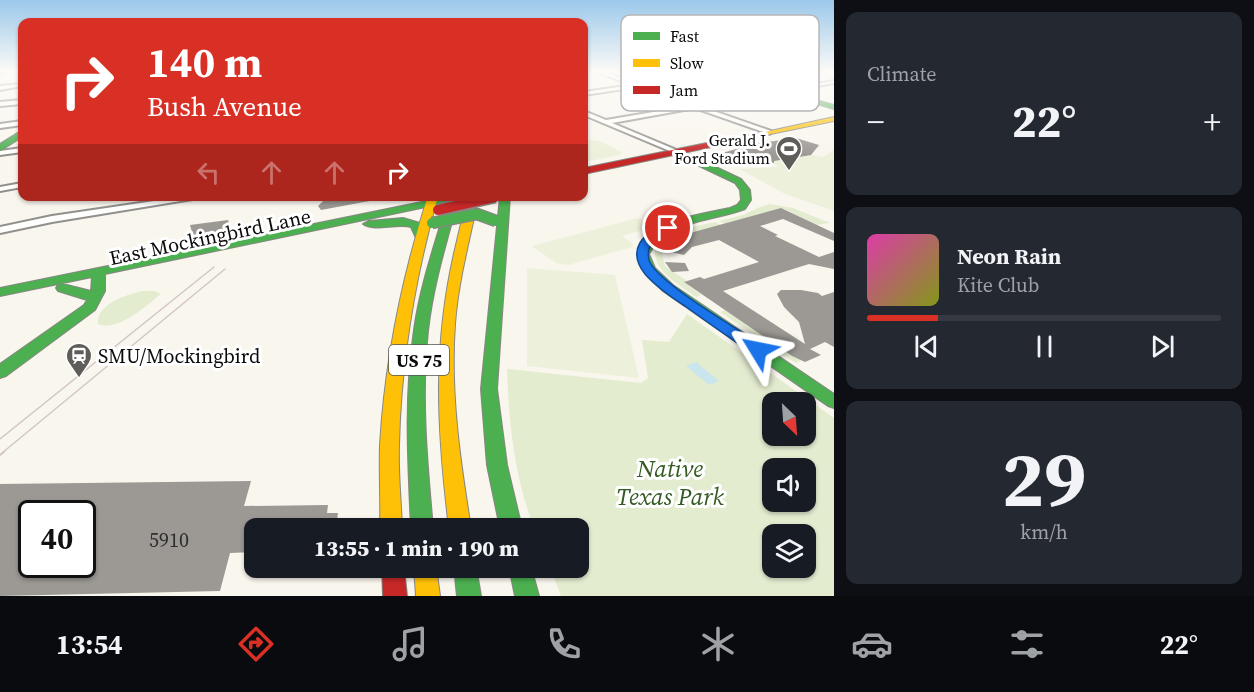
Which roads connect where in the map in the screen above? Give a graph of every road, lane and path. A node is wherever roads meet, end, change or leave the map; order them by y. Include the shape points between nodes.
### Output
1 (18, 102) edge
2 (819, 103) edge
3 (0, 104) edge
4 (834, 107) edge
5 (667, 111) edge
6 (709, 111) edge
7 (588, 115) edge
8 (834, 118) edge
9 (605, 122) junction
10 (18, 124) edge
11 (0, 126) edge
12 (769, 132) junction
13 (18, 137) edge
14 (0, 148) edge
15 (18, 151) edge
16 (677, 152) junction
17 (0, 153) edge
18 (651, 158) junction
19 (704, 164) junction
20 (590, 170) edge
21 (18, 186) edge
22 (0, 189) edge
23 (173, 201) edge
24 (452, 201) edge
25 (453, 201) edge
26 (473, 201) edge
27 (480, 201) edge
28 (504, 201) edge
29 (431, 213) edge
30 (369, 224) junction
31 (499, 225) junction
32 (0, 230) edge
33 (302, 233) junction
34 (99, 275) junction
35 (63, 288) junction
36 (0, 292) edge
37 (16, 293) junction
38 (95, 299) junction
39 (0, 301) edge
40 (0, 372) edge
41 (834, 402) edge
42 (391, 518) edge
43 (421, 518) edge
44 (459, 518) edge
45 (509, 518) edge
46 (388, 578) edge
47 (394, 578) edge
48 (426, 578) edge
49 (467, 578) edge
50 (522, 578) edge
51 (386, 596) edge
52 (395, 596) edge
53 (428, 596) edge
54 (469, 596) edge
55 (526, 596) edge

1 - 3 street
2 - 4 main road
5 - 9 street
6 - 12 street
7 - 9 street
8 - 12 main road
9 - 16 street
10 - 11 street
12 - 16 main road
13 - 14 main road
15 - 17 street
16 - 18 main road
16 - 19 main road
18 - 19 main road
18 - 20 main road
19 - 41 main road via 742,186 747,194 745,202 733,210 651,236 642,254 646,266 668,288
21 - 22 street
23 - 32 street
24 - 29 main road, East Mockingbird Lane
25 - 43 main road, US 75 via 421,332 417,449
26 - 44 main road, US 75 via 453,286 446,349 448,439
27 - 29 main road, East Mockingbird Lane, bridge
28 - 31 main road
29 - 30 main road, East Mockingbird Lane
29 - 30 main road via 416,225
29 - 31 main road, bridge via 477,214
29 - 33 main road, East Mockingbird Lane
29 - 42 main road via 399,337 390,438
30 - 33 main road, East Mockingbird Lane
31 - 45 main road via 489,389 497,465
33 - 34 main road, East Mockingbird Lane
34 - 35 main road, East Mockingbird Lane
34 - 37 main road, East Mockingbird Lane
34 - 38 main road
35 - 37 main road, East Mockingbird Lane
35 - 38 main road
36 - 37 main road, East Mockingbird Lane
37 - 39 main road, East Mockingbird Lane
38 - 40 main road via 81,316
46 - 51 main road
47 - 52 main road
48 - 53 main road
49 - 54 main road
50 - 55 main road

